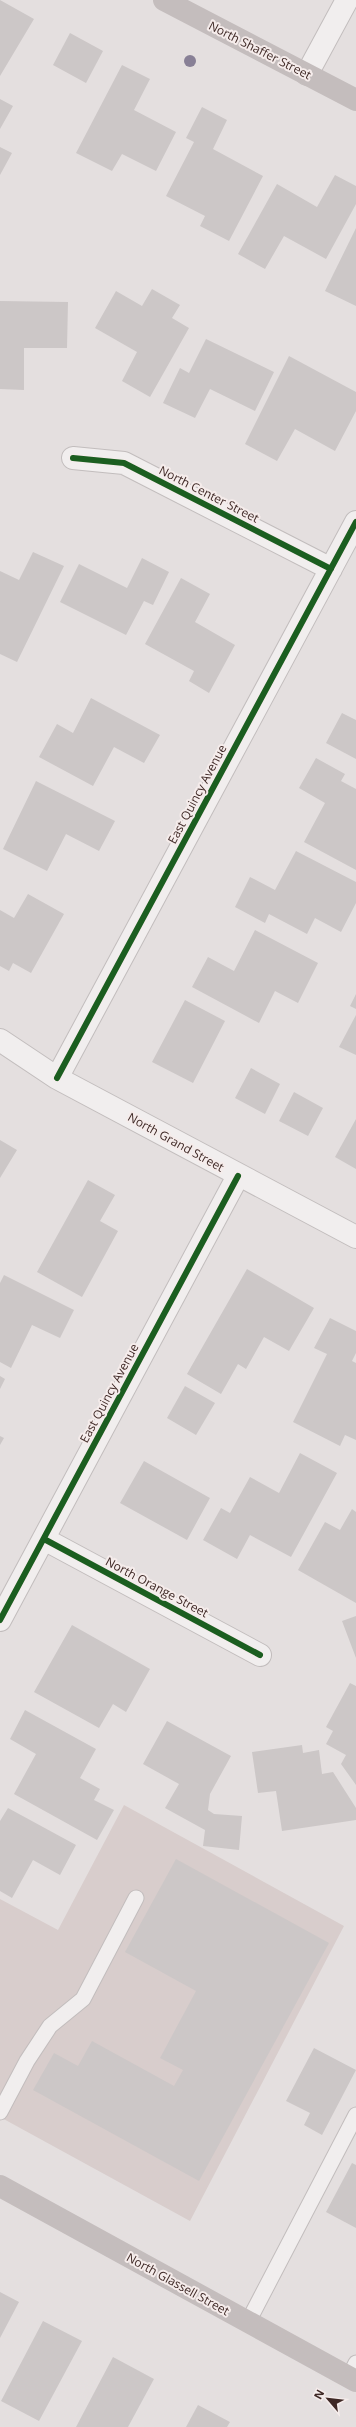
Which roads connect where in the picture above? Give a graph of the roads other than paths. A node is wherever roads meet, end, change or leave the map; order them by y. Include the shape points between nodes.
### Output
1 (164, 0) edge
2 (347, 0) edge
3 (307, 74) junction
4 (356, 100) edge
5 (73, 458) dead end
6 (356, 522) edge
7 (330, 569) junction
8 (0, 1040) edge
9 (57, 1078) junction
10 (238, 1176) junction
11 (356, 1237) edge
12 (44, 1539) junction
13 (0, 1620) edge
14 (260, 1655) dead end
15 (136, 1898) dead end
16 (0, 2112) edge
17 (356, 2114) edge
18 (0, 2186) edge
19 (248, 2322) junction
20 (354, 2374) edge

1 - 3 main road, North Shaffer Street
2 - 3 street
3 - 4 main road, North Shaffer Street
5 - 7 street, North Center Street via 124,463
6 - 7 street, East Quincy Avenue
7 - 9 street, East Quincy Avenue
8 - 9 street, North Grand Street
9 - 10 street, North Grand Street
10 - 11 street, North Grand Street
10 - 12 street, East Quincy Avenue
12 - 13 street, East Quincy Avenue
12 - 14 street, North Orange Street
15 - 16 lane via 83,1999 50,2026 27,2061
17 - 19 lane
18 - 19 main road, North Glassell Street
19 - 20 main road, North Glassell Street

